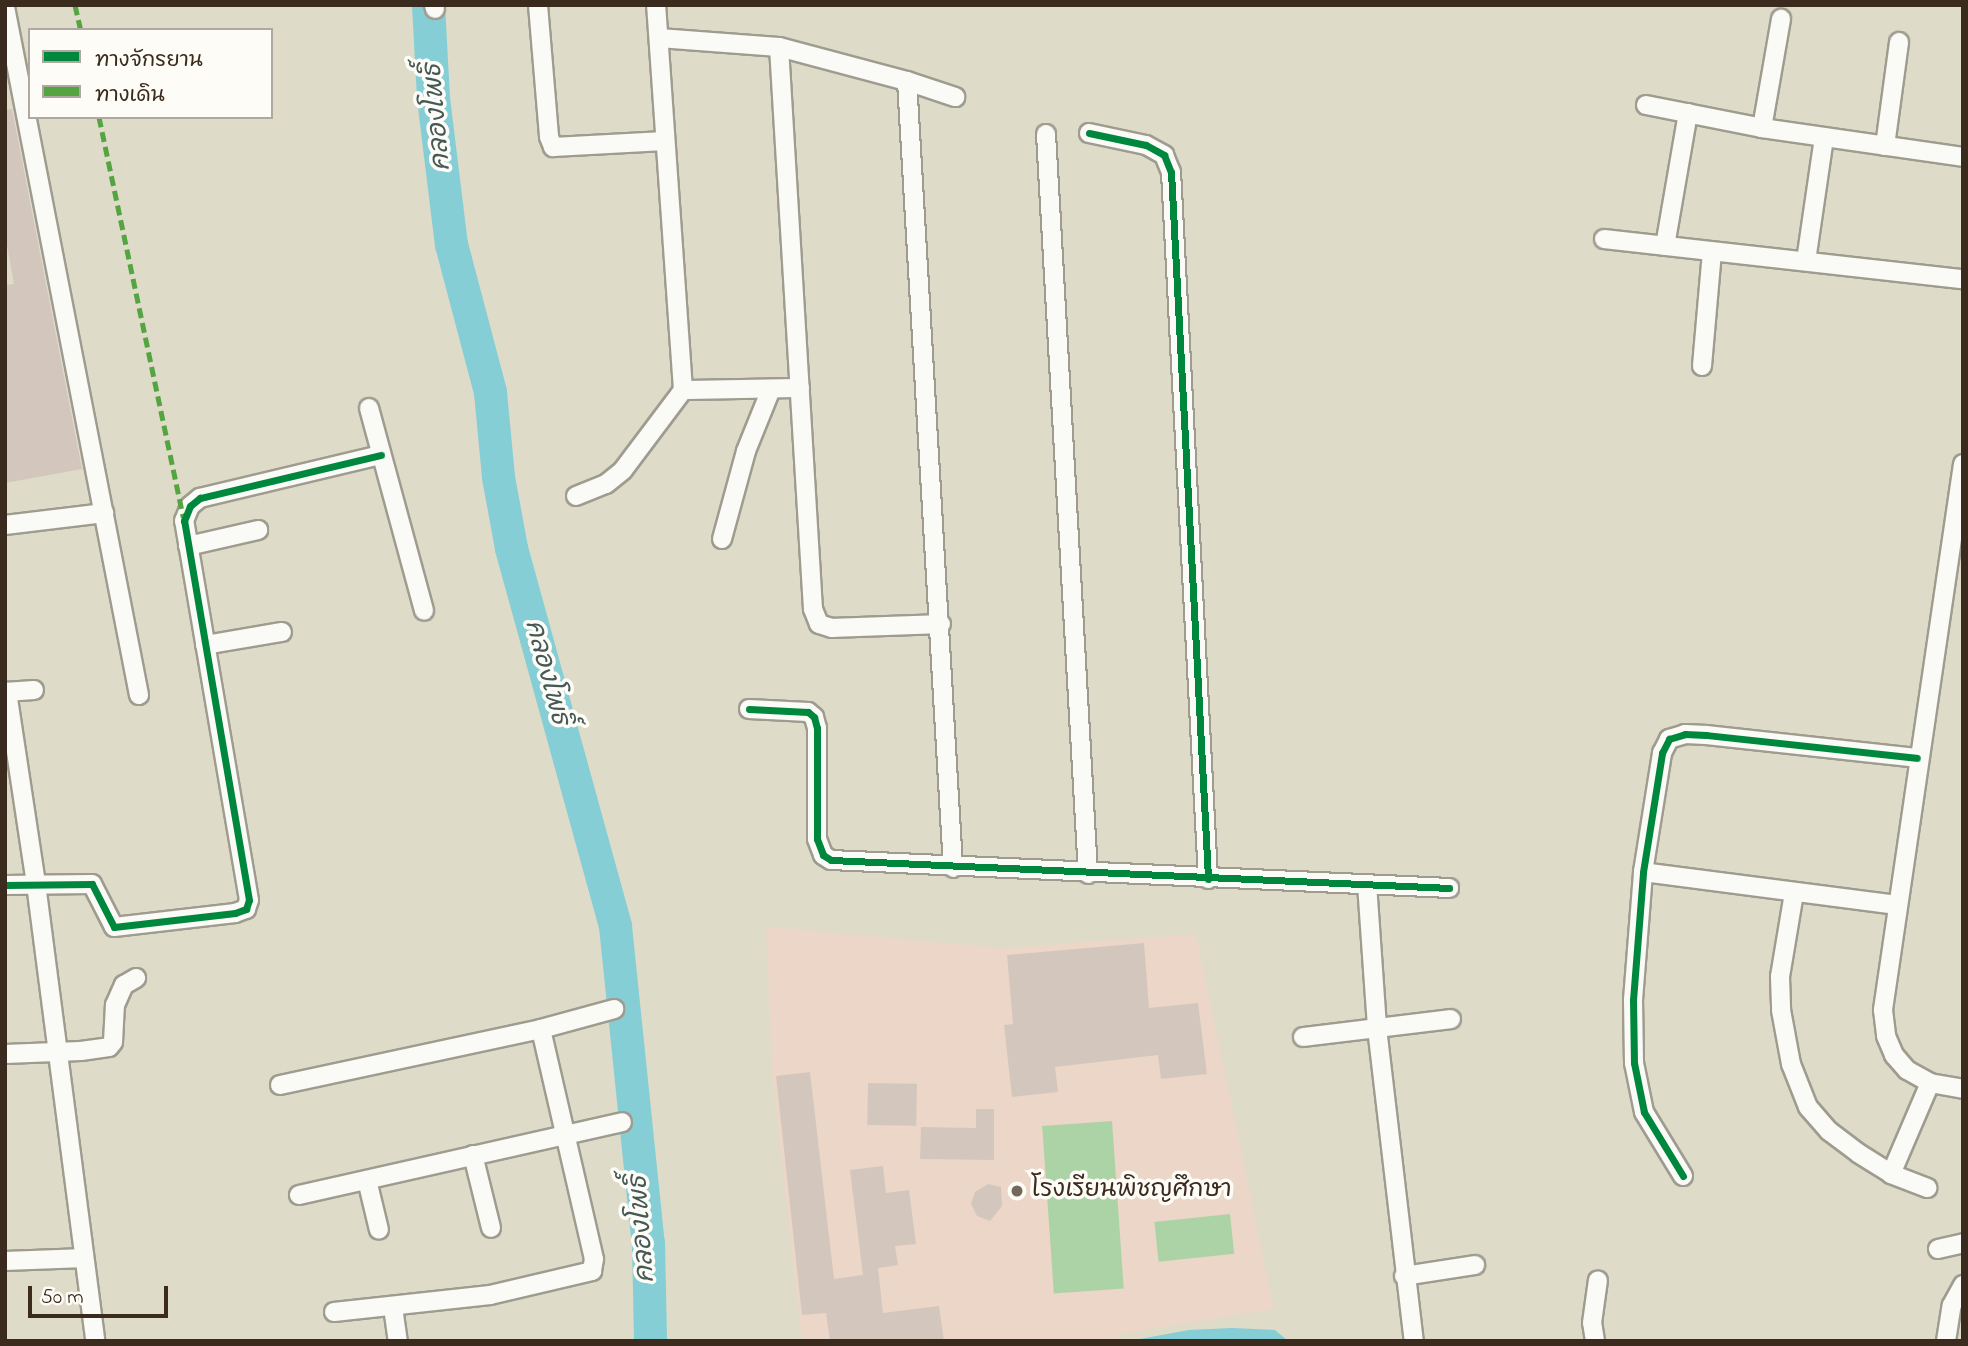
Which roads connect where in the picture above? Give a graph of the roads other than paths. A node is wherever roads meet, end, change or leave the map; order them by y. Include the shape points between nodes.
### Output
1 (538, 5) edge
2 (656, 5) edge
3 (5, 7) edge
4 (1781, 19) dead end
5 (659, 38) junction
6 (1899, 42) dead end
7 (779, 47) junction
8 (907, 80) junction
9 (955, 97) dead end
10 (1646, 105) dead end
11 (1688, 113) junction
12 (1762, 128) junction
13 (1088, 133) dead end
14 (1046, 134) dead end
15 (1824, 137) junction
16 (666, 141) junction
17 (1885, 146) junction
18 (1963, 157) edge
19 (1604, 239) dead end
20 (1665, 246) junction
21 (1712, 251) junction
22 (1806, 261) junction
23 (1963, 279) edge
24 (1702, 366) dead end
25 (800, 388) junction
26 (771, 389) junction
27 (683, 390) junction
28 (369, 408) dead end
29 (381, 455) junction
30 (1963, 464) edge
31 (576, 496) dead end
32 (104, 513) junction
33 (5, 525) edge
34 (258, 530) dead end
35 (722, 539) dead end
36 (188, 546) junction
37 (1956, 554) edge
38 (424, 611) dead end
39 (941, 624) junction
40 (282, 632) dead end
41 (205, 645) junction
42 (34, 690) dead end
43 (6, 692) edge
44 (139, 695) dead end
45 (749, 709) dead end
46 (1917, 758) junction
47 (953, 868) junction
48 (1643, 872) junction
49 (1088, 874) junction
50 (1208, 879) junction
51 (36, 884) junction
52 (1367, 884) junction
53 (5, 885) edge
54 (1449, 888) dead end
55 (1794, 892) junction
56 (1896, 905) junction
57 (136, 978) dead end
58 (614, 1009) dead end
59 (1451, 1019) dead end
60 (1377, 1028) junction
61 (541, 1029) junction
62 (1303, 1037) dead end
63 (58, 1053) junction
64 (5, 1054) edge
65 (1930, 1083) junction
66 (280, 1086) dead end
67 (1963, 1089) edge
68 (622, 1122) dead end
69 (564, 1135) junction
70 (473, 1155) junction
71 (1891, 1174) junction
72 (1683, 1176) dead end
73 (367, 1180) junction
74 (1927, 1188) dead end
75 (299, 1195) dead end
76 (491, 1228) dead end
77 (379, 1230) dead end
78 (1962, 1245) edge
79 (1938, 1248) dead end
80 (83, 1258) junction
81 (5, 1261) edge
82 (1475, 1265) dead end
83 (1404, 1276) junction
84 (1598, 1280) dead end
85 (1963, 1285) edge
86 (393, 1307) junction
87 (334, 1312) dead end
88 (95, 1341) edge
89 (397, 1341) edge
90 (1414, 1341) edge
91 (1595, 1341) edge
92 (1946, 1341) edge

1 - 16 street via 553,147
2 - 5 street
3 - 32 street
4 - 12 street
5 - 7 street
5 - 16 street
6 - 17 street
7 - 8 street
7 - 25 street
8 - 9 street
8 - 39 street
10 - 11 street
11 - 12 street
11 - 20 street
12 - 15 street
13 - 50 street via 1146,145 1164,155 1171,172
14 - 49 street
15 - 17 street
15 - 22 street
16 - 27 street
17 - 18 street
19 - 20 street
20 - 21 street
21 - 22 street
21 - 24 street
22 - 23 street
25 - 26 street
25 - 39 street via 814,609 819,624 832,628
26 - 27 street
26 - 35 street via 746,451
27 - 31 street via 623,470 606,484
28 - 29 street
29 - 36 street via 200,498 190,506 184,521
29 - 38 street
30 - 37 street
32 - 33 street
32 - 44 street
34 - 36 street
36 - 41 street
37 - 46 street
39 - 47 street
40 - 41 street
41 - 51 street via 249,900 246,909 114,927 92,884
42 - 43 street
43 - 51 street
45 - 47 street via 808,712 814,717 817,839 823,855 831,860
46 - 48 street via 1706,735 1669,739 1662,753
46 - 56 street
47 - 49 street
48 - 55 street
48 - 72 street via 1633,1000 1634,1063 1644,1112
49 - 50 street
50 - 52 street
51 - 53 street
51 - 63 street
52 - 54 street
52 - 60 street
55 - 56 street
55 - 71 street via 1780,977 1791,1064 1808,1107 1829,1130
56 - 65 street via 1883,1010 1886,1036 1907,1070
57 - 63 street via 124,985 115,1005 109,1047
58 - 61 street
59 - 60 street
60 - 62 street
60 - 83 street
61 - 66 street
61 - 69 street
63 - 64 street
63 - 80 street
65 - 67 street
65 - 71 street
68 - 69 street
69 - 70 street
69 - 86 street via 594,1259 592,1271 490,1295
70 - 73 street
70 - 76 street
71 - 74 street
73 - 75 street
73 - 77 street
78 - 79 street
80 - 81 street
80 - 88 street
82 - 83 street
83 - 90 street
84 - 91 street via 1591,1323
85 - 92 street via 1952,1305
86 - 87 street
86 - 89 street

